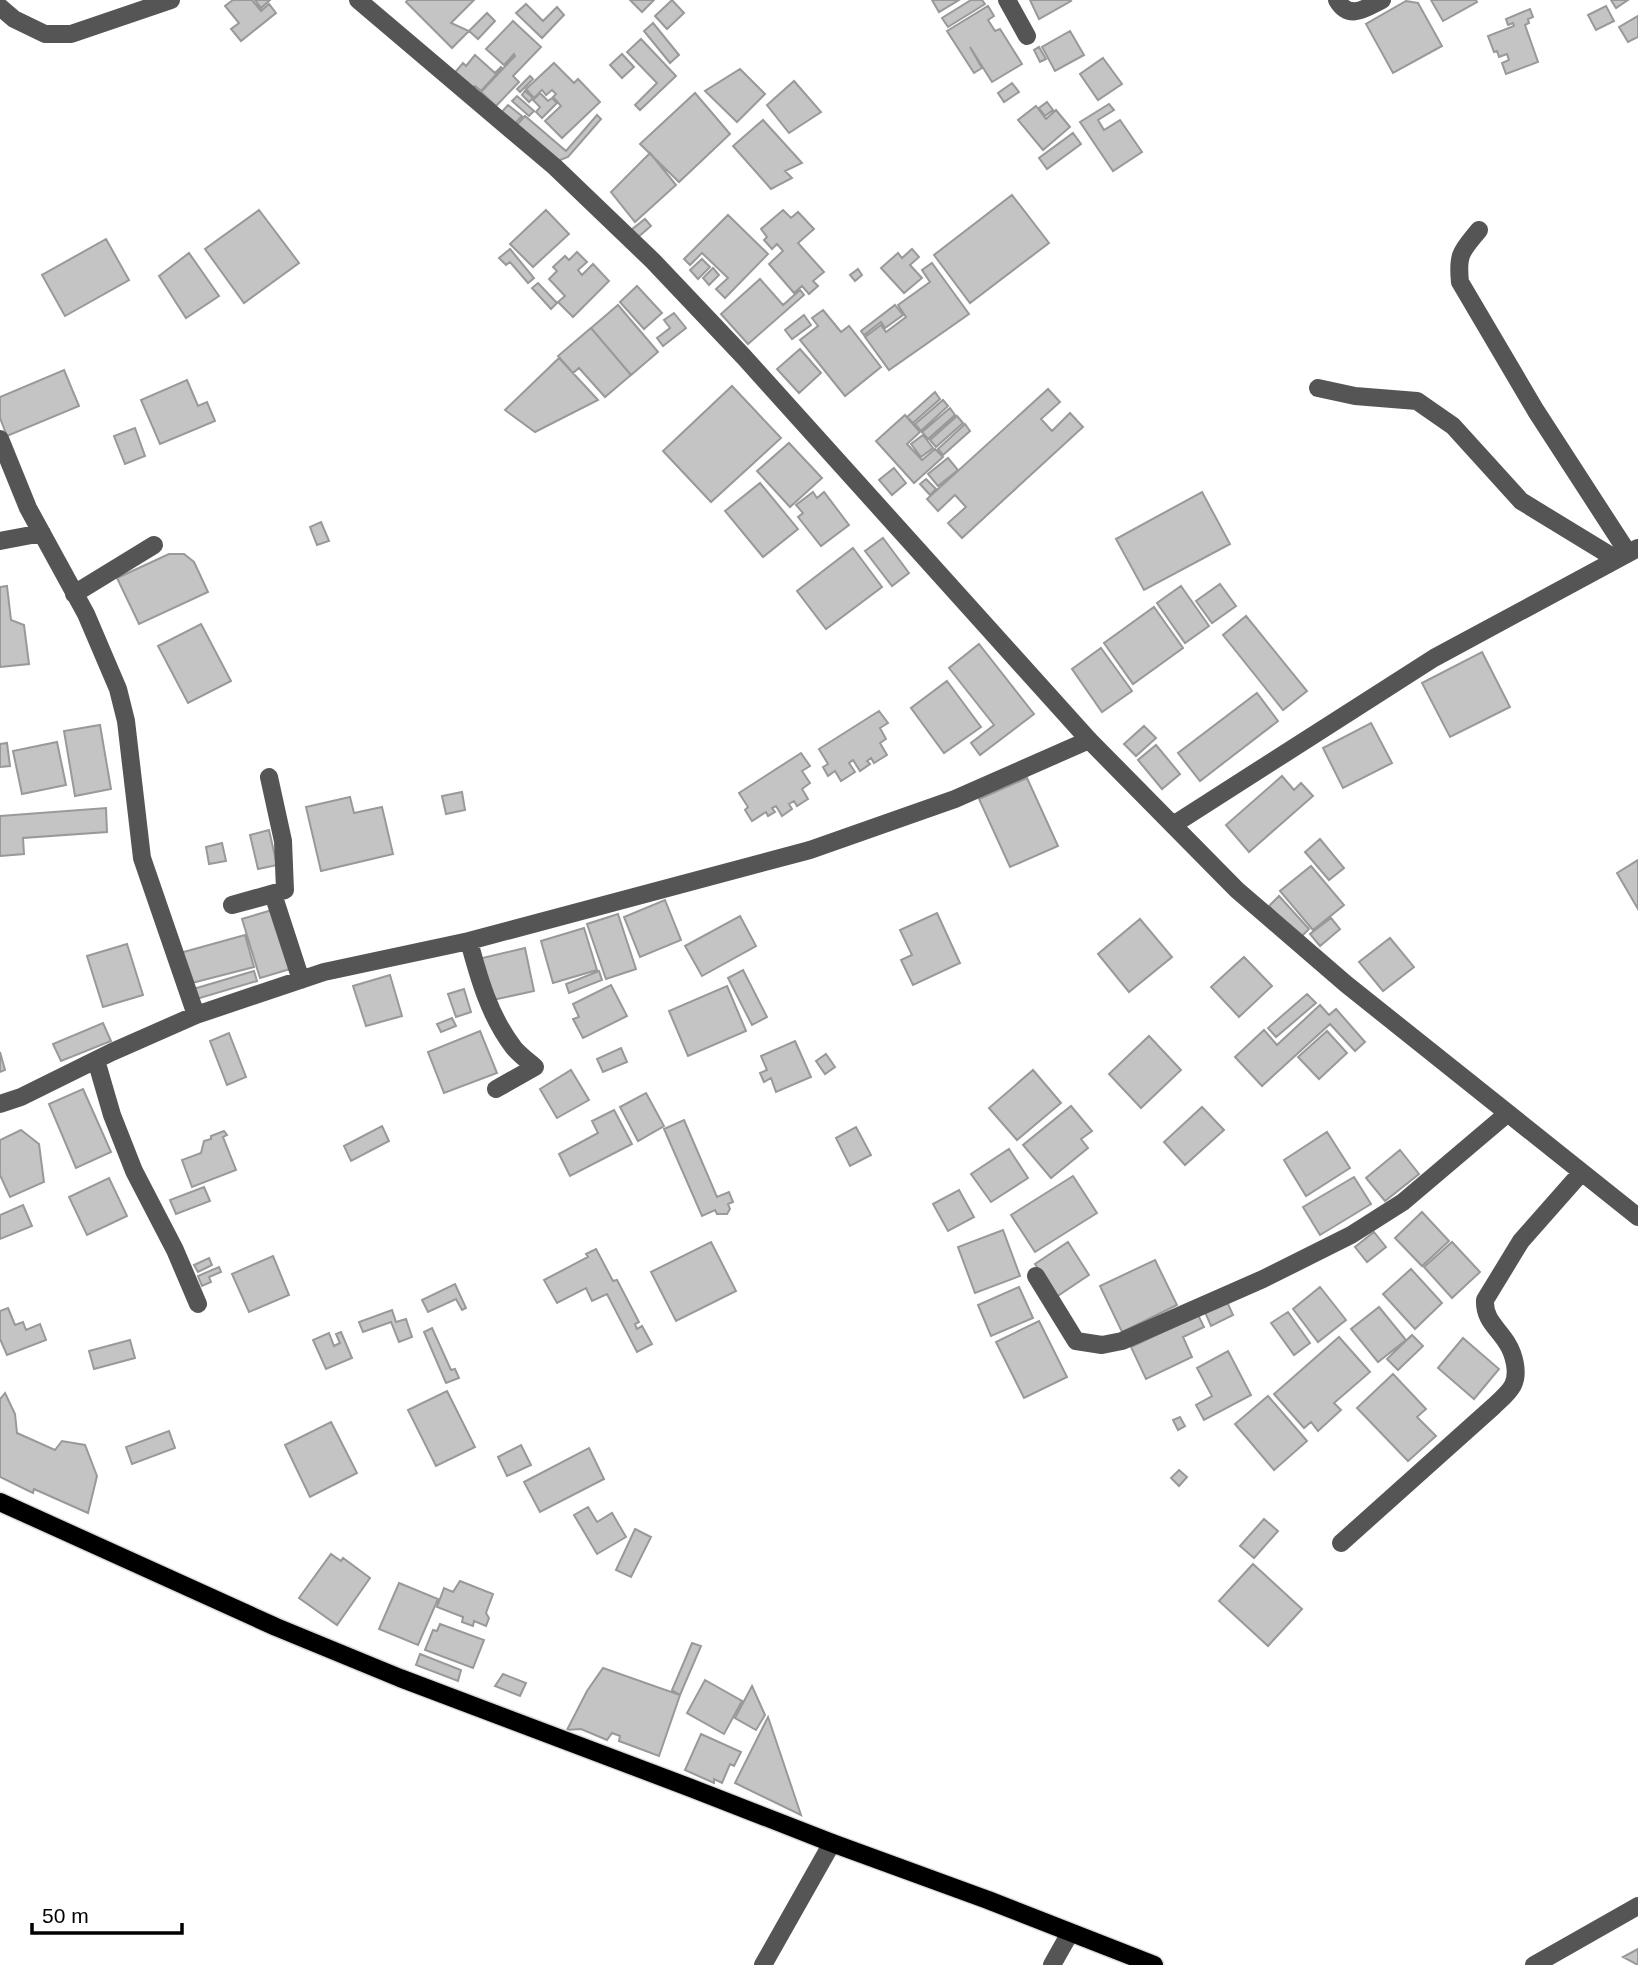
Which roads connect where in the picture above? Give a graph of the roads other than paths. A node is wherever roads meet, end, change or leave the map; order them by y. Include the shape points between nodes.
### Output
1 (171, 0) edge
2 (358, 0) edge
3 (1007, 0) edge
4 (1338, 0) edge
5 (1382, 0) edge
6 (0, 7) edge
7 (1027, 36) dead end
8 (1479, 230) dead end
9 (1318, 388) dead end
10 (0, 439) edge
11 (5, 462) edge
12 (42, 533) junction
13 (0, 541) edge
14 (154, 545) dead end
15 (1628, 553) edge
16 (75, 594) junction
17 (1089, 740) junction
18 (269, 777) dead end
19 (1172, 825) junction
20 (469, 942) junction
21 (301, 980) junction
22 (196, 1015) junction
23 (96, 1060) junction
24 (496, 1089) dead end
25 (0, 1104) edge
26 (1508, 1113) junction
27 (1581, 1173) junction
28 (1638, 1217) edge
29 (1036, 1276) dead end
30 (198, 1304) dead end
31 (0, 1502) edge
32 (1340, 1543) dead end
33 (832, 1843) junction
34 (1638, 1906) edge
35 (1070, 1933) junction
36 (763, 1965) edge
37 (1052, 1965) edge
38 (1154, 1965) edge
39 (1534, 1965) edge

1 - 6 street via 71,34 45,34
2 - 17 street via 555,167 653,261
3 - 7 street
4 - 5 street via 1354,13
8 - 15 street via 1461,253 1460,282
9 - 15 street via 1417,401 1453,426 1521,500
10 - 11 street
11 - 12 street
12 - 13 street
12 - 16 street
14 - 16 street
15 - 19 street via 1434,658
16 - 22 street via 118,689 126,720 142,858
17 - 19 street
17 - 20 street via 955,800 810,850
18 - 21 street via 283,841 285,891 232,905 272,894
19 - 26 street via 1237,890 1346,985
20 - 21 street
20 - 24 street via 495,1017 515,1049 535,1068
21 - 22 street
22 - 23 street
23 - 25 street
23 - 30 street via 134,1171
26 - 27 street
26 - 29 street via 1404,1202 1351,1235 1122,1341 1102,1345 1076,1341
27 - 28 street
27 - 32 street via 1521,1241 1485,1300 1488,1318 1513,1356 1516,1377 1512,1387
31 - 33 main road via 182,1586 413,1683
33 - 35 main road
33 - 36 street
34 - 39 street
35 - 37 street
35 - 38 main road

